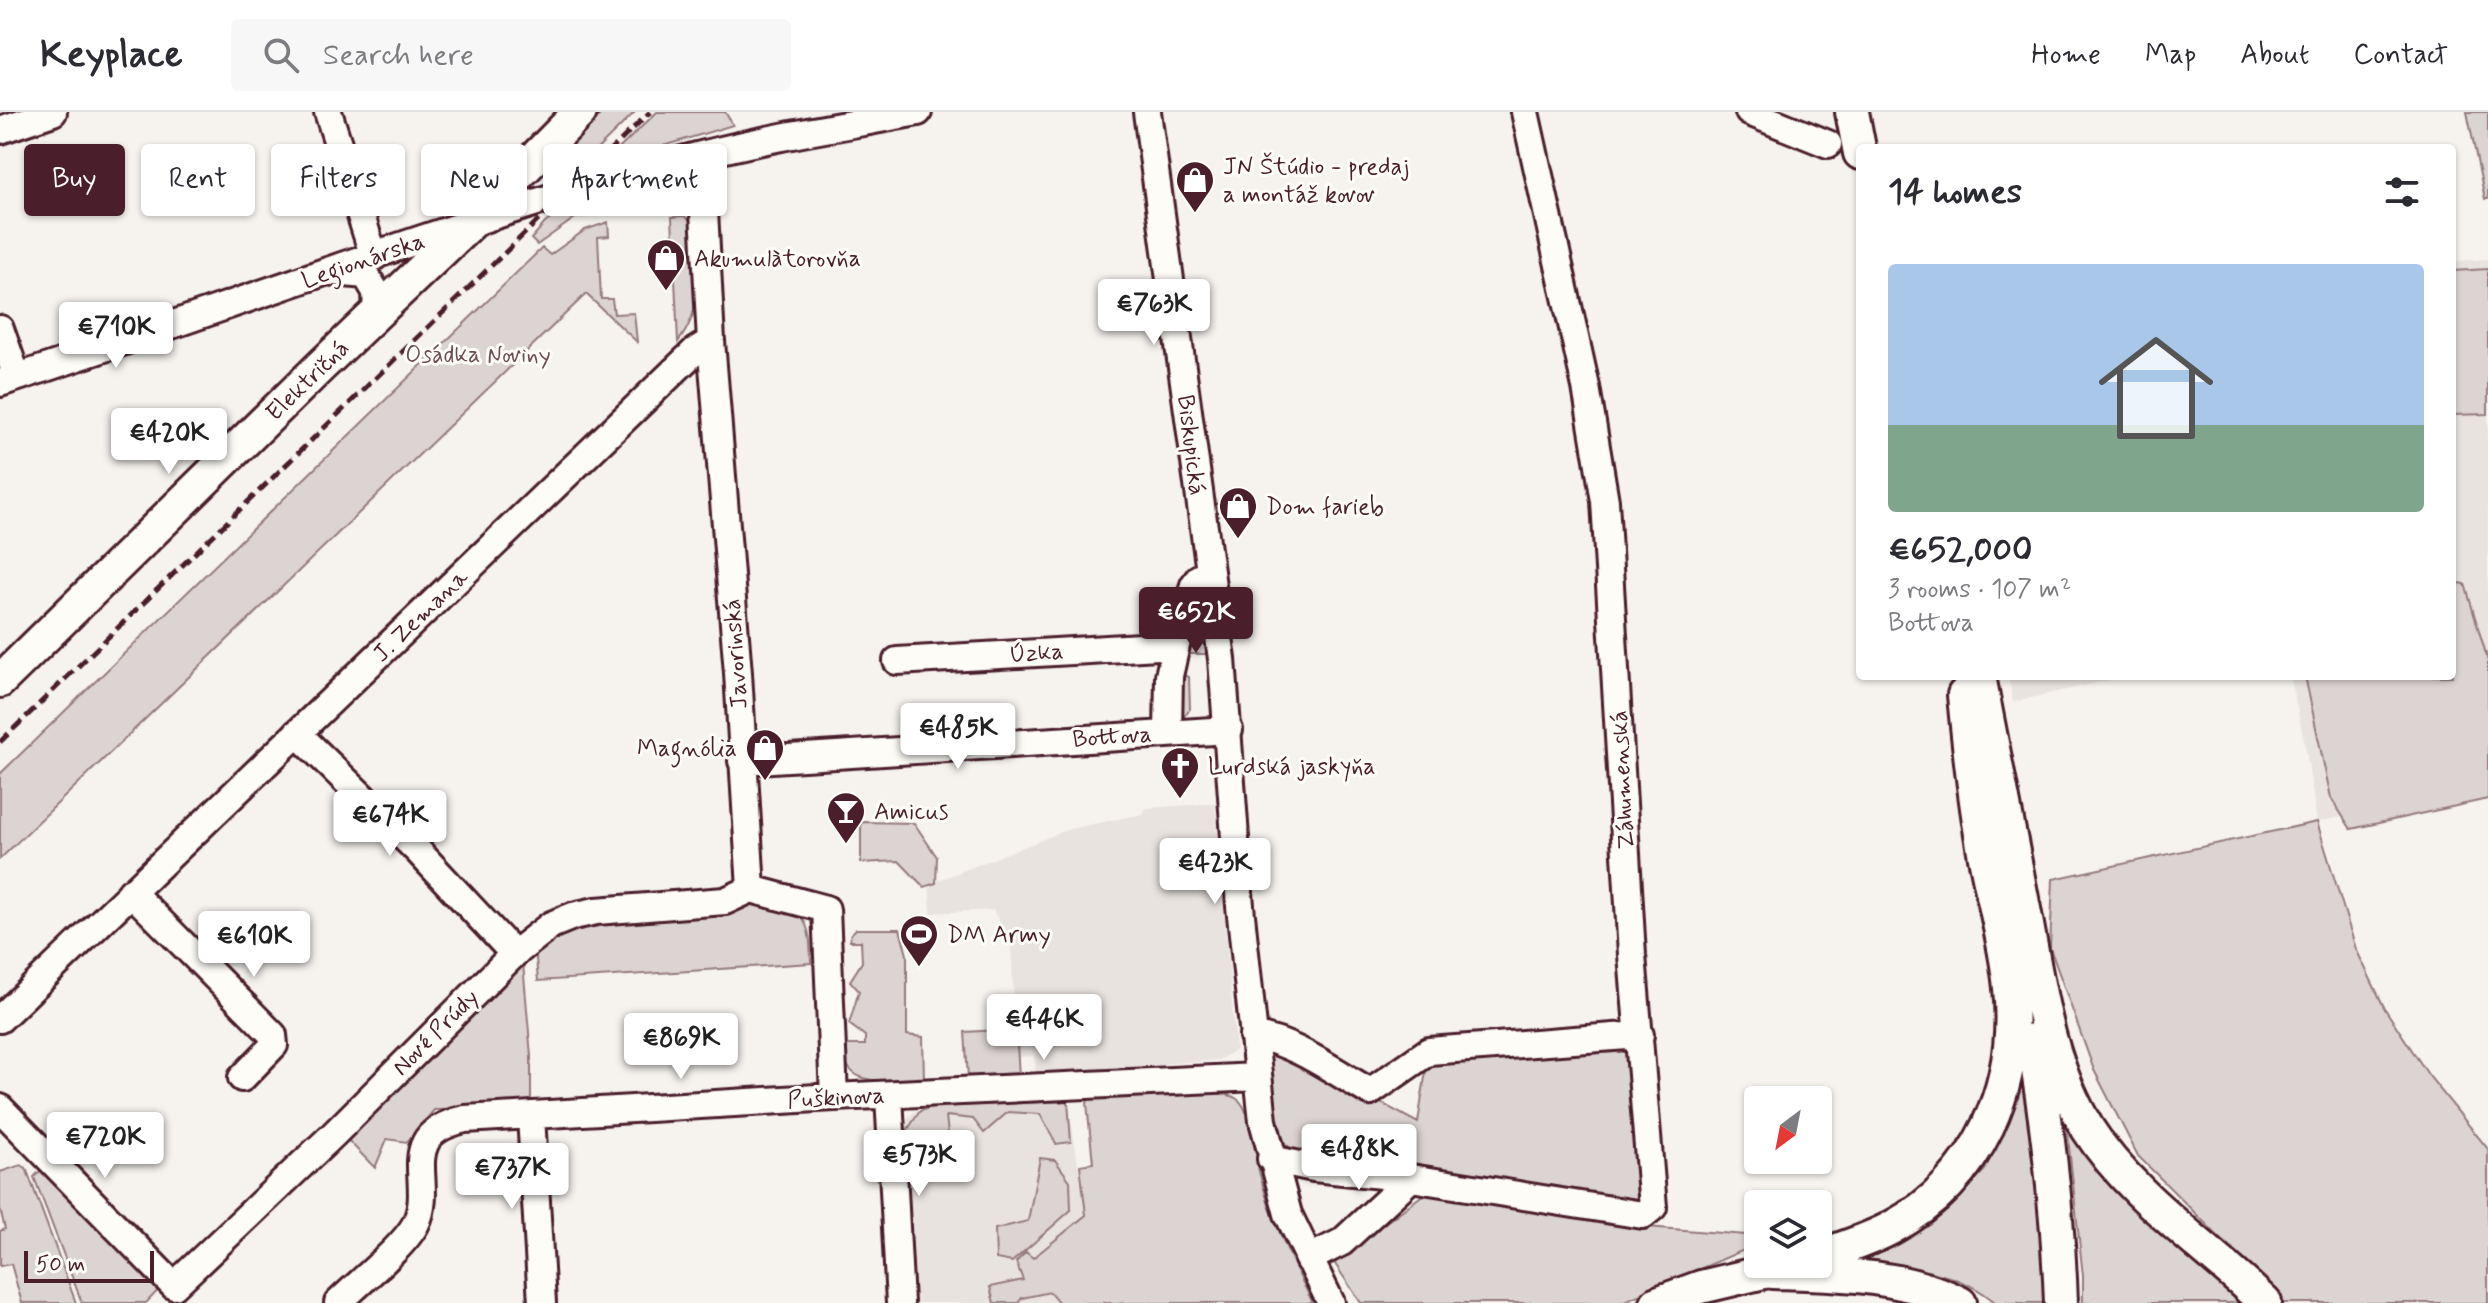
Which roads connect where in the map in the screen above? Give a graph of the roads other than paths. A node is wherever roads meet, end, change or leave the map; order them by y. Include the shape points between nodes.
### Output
1 (53, 112) edge
2 (328, 112) edge
3 (580, 112) edge
4 (918, 112) edge
5 (1147, 112) edge
6 (1525, 112) edge
7 (1749, 112) edge
8 (1852, 112) edge
9 (0, 130) edge
10 (550, 144) edge
11 (1828, 144) dead end
12 (1858, 144) edge
13 (727, 150) edge
14 (543, 151) edge
15 (543, 160) edge
16 (543, 187) edge
17 (543, 200) edge
18 (704, 216) edge
19 (471, 223) junction
20 (374, 257) junction
21 (330, 271) junction
22 (377, 312) junction
23 (0, 329) edge
24 (711, 341) junction
25 (8, 380) edge
26 (1208, 574) junction
27 (1176, 645) junction
28 (897, 661) dead end
29 (1963, 680) edge
30 (1964, 680) edge
31 (1980, 680) edge
32 (0, 681) edge
33 (1229, 730) junction
34 (297, 733) junction
35 (1168, 733) junction
36 (742, 761) junction
37 (751, 889) junction
38 (131, 892) junction
39 (514, 954) junction
40 (0, 1019) edge
41 (1640, 1035) junction
42 (1253, 1036) junction
43 (1257, 1077) junction
44 (242, 1078) dead end
45 (889, 1095) junction
46 (834, 1097) junction
47 (0, 1108) edge
48 (531, 1116) junction
49 (1271, 1159) junction
50 (1411, 1178) junction
51 (1832, 1251) edge
52 (1308, 1259) junction
53 (1832, 1273) edge
54 (1744, 1277) edge
55 (338, 1303) edge
56 (542, 1303) edge
57 (900, 1303) edge
58 (1331, 1303) edge
59 (1657, 1303) edge
60 (1960, 1303) edge
61 (2061, 1303) edge
62 (2265, 1303) edge

1 - 9 street
2 - 20 street
3 - 10 main road, Električná
4 - 13 street, Legionárska
5 - 26 street, Biskupická
6 - 41 street, Záhumenská via 1586,387 1605,501
7 - 11 street
8 - 12 main road
14 - 19 main road, Električná
15 - 16 street
17 - 19 street, Legionárska
18 - 24 street, Javorinská
19 - 20 street, Legionárska
19 - 22 main road, Električná
20 - 21 street, Legionárska
21 - 22 street via 366,275 376,292
21 - 25 street, Legionárska
22 - 32 main road, Električná
23 - 25 street
24 - 34 street, J. Zemana
24 - 36 street, Javorinská
26 - 27 street, Bottova via 1194,585
26 - 33 street, Biskupická
27 - 28 street, Úzka
27 - 35 street, Bottova via 1169,676
29 - 51 main road via 1973,793 2010,985 2011,1055 2005,1082 1993,1117 1953,1180 1891,1228
30 - 61 main road via 2046,1111
31 - 62 main road via 2058,1064 2089,1129 2111,1159
33 - 35 street
33 - 42 street, Biskupická
34 - 38 street, J. Zemana
34 - 39 street
35 - 36 street, Bottova
36 - 37 street, Javorinská
37 - 39 street, Nové Prúdy via 725,901 573,916 551,925
37 - 46 street via 826,909
38 - 40 street, J. Zemana
38 - 44 street via 273,1035 274,1045
39 - 47 street, Nové Prúdy via 174,1286
41 - 42 street via 1429,1051 1370,1092 1291,1048
41 - 50 street, Záhumenská via 1653,1207 1643,1215
42 - 43 street, Biskupická
43 - 45 street, Puškinova
43 - 49 street, Biskupická
45 - 46 street, Puškinova
45 - 57 street
46 - 48 street, Puškinova
48 - 55 street, Puškinova via 465,1119 440,1126 423,1149 415,1226
48 - 56 street
49 - 50 street, Záhumenská
49 - 52 street, Biskupická
50 - 52 street via 1342,1242
52 - 58 street, Biskupická
53 - 60 main road via 1886,1280
54 - 59 main road

